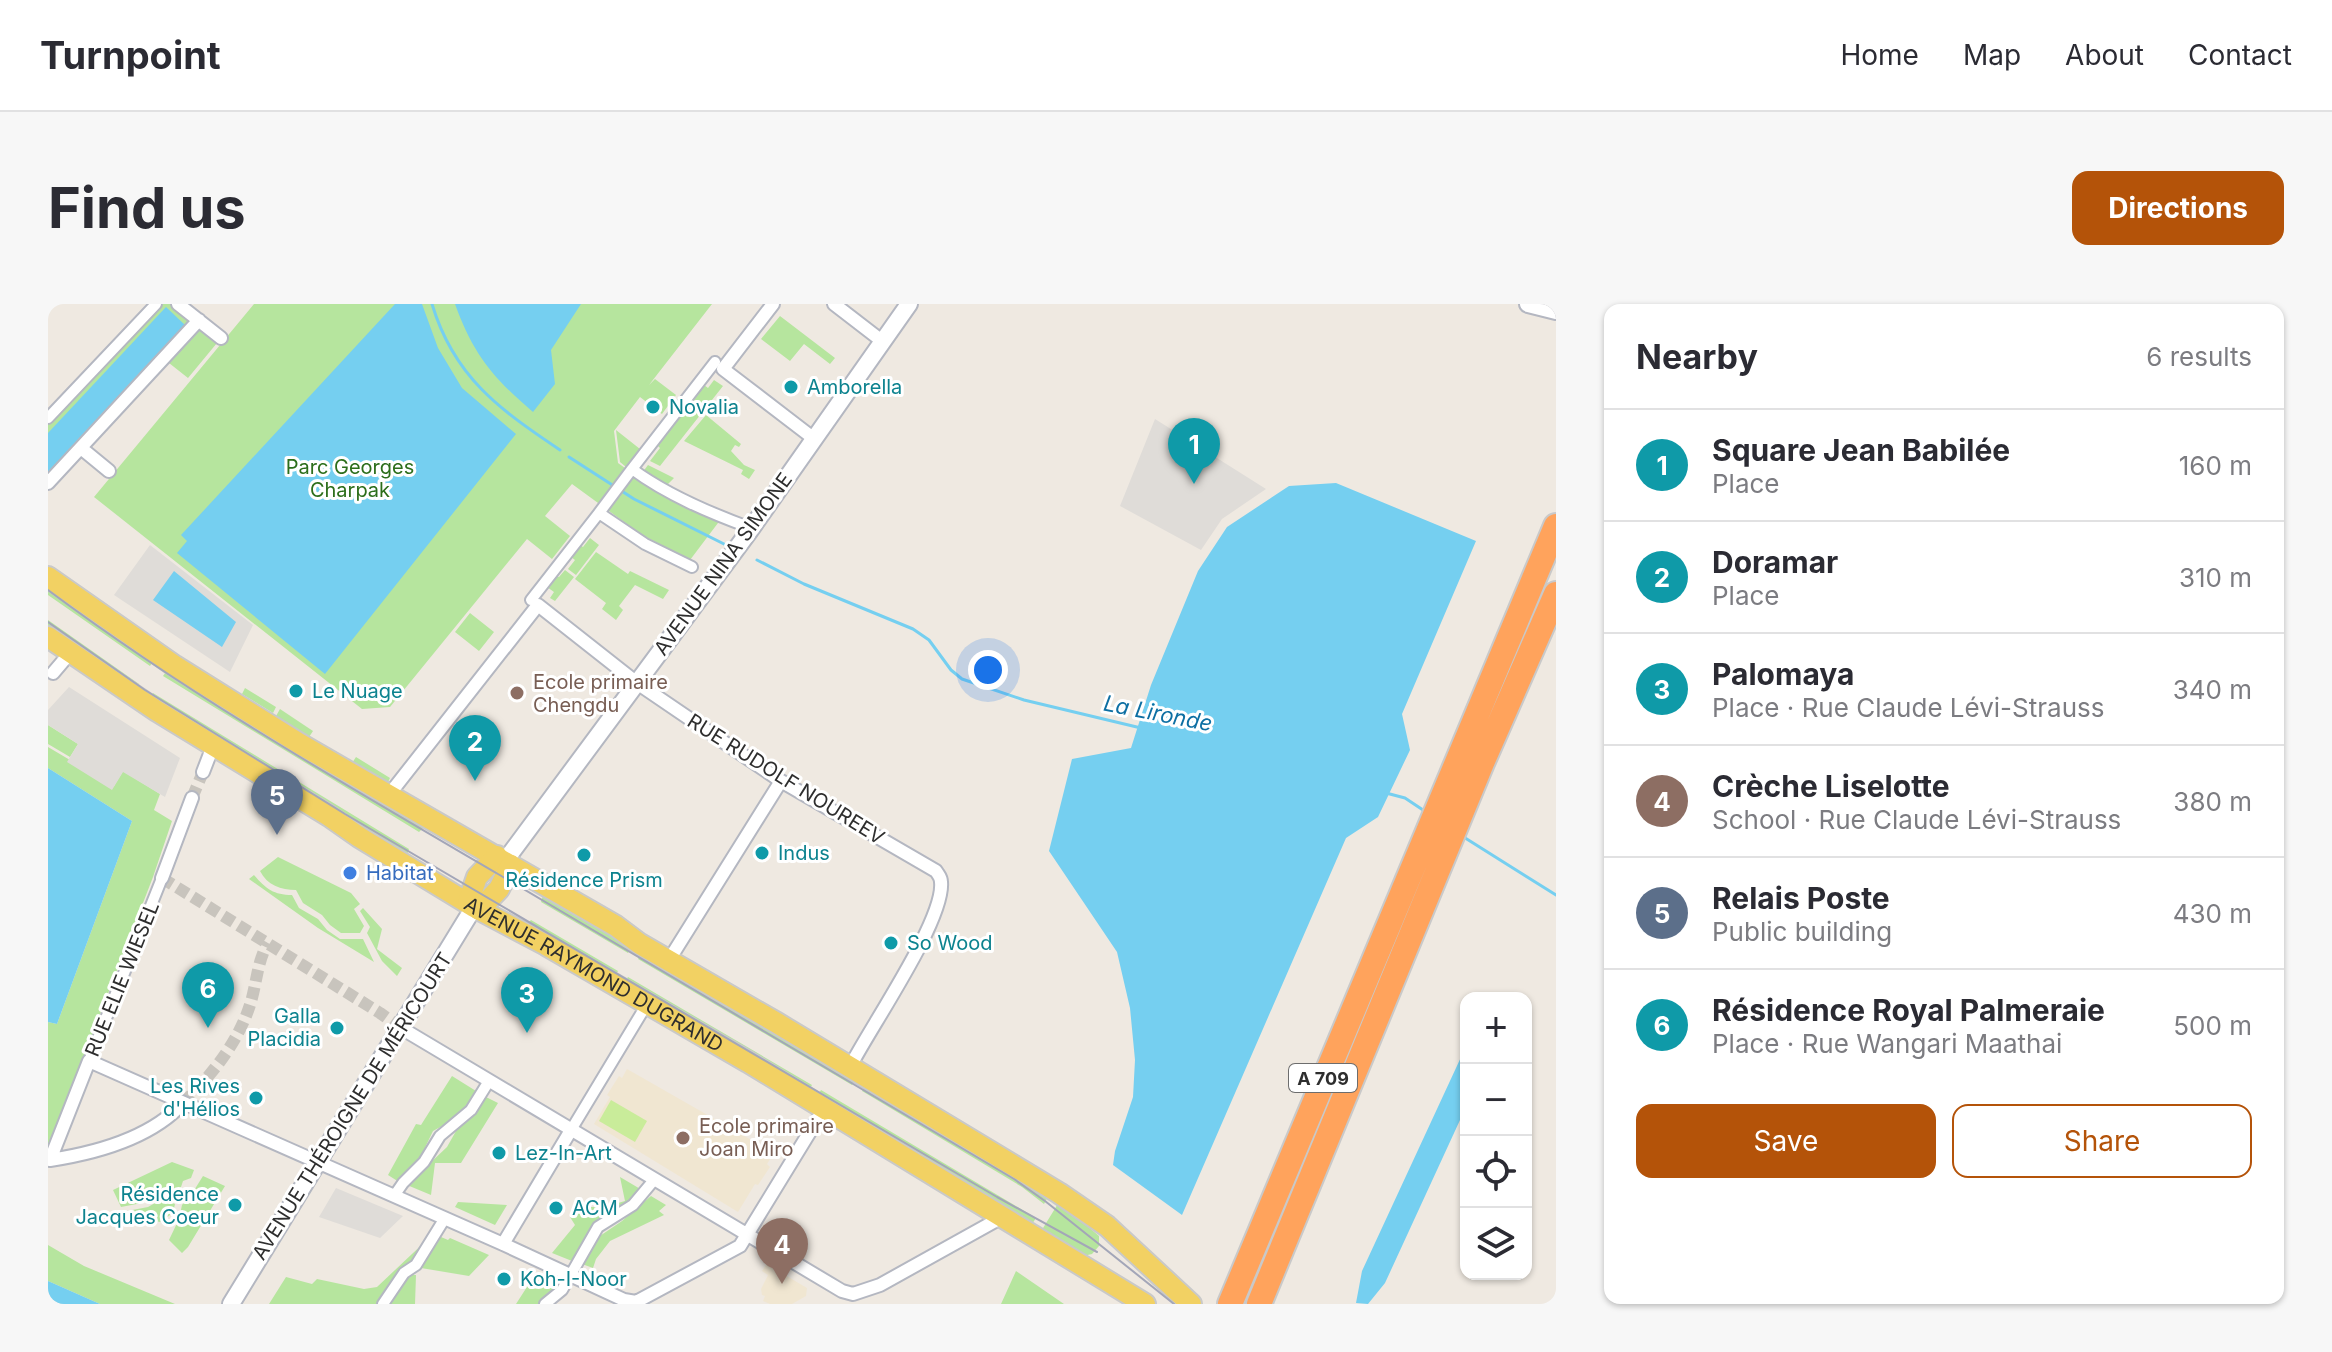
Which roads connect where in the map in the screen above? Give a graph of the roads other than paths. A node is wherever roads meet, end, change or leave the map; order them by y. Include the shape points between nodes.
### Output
1 (156, 304) edge
2 (178, 304) edge
3 (773, 304) edge
4 (834, 304) edge
5 (909, 304) edge
6 (1528, 304) edge
7 (1556, 311) edge
8 (199, 320) junction
9 (221, 338) dead end
10 (882, 341) junction
11 (715, 362) dead end
12 (53, 405) edge
13 (48, 418) edge
14 (813, 438) junction
15 (81, 448) junction
16 (632, 469) junction
17 (109, 471) dead end
18 (48, 483) edge
19 (599, 513) junction
20 (1556, 526) edge
21 (750, 530) junction
22 (692, 567) dead end
23 (48, 577) edge
24 (1556, 594) edge
25 (531, 600) dead end
26 (48, 637) edge
27 (70, 653) junction
28 (53, 673) dead end
29 (637, 683) junction
30 (213, 746) junction
31 (203, 772) tunnel mouth
32 (781, 781) junction
33 (388, 796) junction
34 (192, 798) tunnel mouth
35 (504, 861) junction
36 (162, 878) joint
37 (473, 907) junction
38 (669, 960) junction
39 (647, 1004) junction
40 (401, 1028) junction
41 (89, 1061) junction
42 (850, 1067) junction
43 (489, 1081) junction
44 (183, 1103) junction
45 (825, 1107) junction
46 (571, 1130) junction
47 (50, 1160) edge
48 (318, 1162) junction
49 (654, 1180) junction
50 (394, 1196) junction
51 (1004, 1216) junction
52 (445, 1218) junction
53 (748, 1236) junction
54 (503, 1244) junction
55 (571, 1276) junction
56 (1233, 1294) edge
57 (1261, 1298) edge
58 (231, 1304) edge
59 (383, 1304) edge
60 (545, 1304) edge
61 (1145, 1304) edge
62 (1191, 1304) edge

1 - 12 street
2 - 8 street
3 - 14 street via 723,369
4 - 10 street
5 - 10 street, AVENUE NINA SIMONE
6 - 7 street
8 - 9 street
8 - 15 street
10 - 14 street, AVENUE NINA SIMONE
11 - 16 street
12 - 13 street
14 - 21 street, AVENUE NINA SIMONE
15 - 17 street
15 - 18 street
16 - 19 street
16 - 21 street via 652,484
19 - 22 street
19 - 25 street
20 - 56 highway, A 709
21 - 29 street, AVENUE NINA SIMONE
23 - 33 main road via 175,666
24 - 57 highway, A 709
26 - 27 main road, AVENUE RAYMOND DUGRAND
27 - 28 street
27 - 30 main road, AVENUE RAYMOND DUGRAND
29 - 32 street, RUE RUDOLF NOUREEV
29 - 33 street, RUE RUDOLF NOUREEV via 538,605
29 - 35 street, AVENUE NINA SIMONE
30 - 31 street
30 - 37 main road, AVENUE RAYMOND DUGRAND
32 - 38 street
32 - 42 street, RUE RUDOLF NOUREEV via 936,871 941,879 930,924
33 - 35 main road
34 - 36 street, RUE ELIE WIESEL
35 - 37 main road via 499,889
35 - 38 main road
36 - 41 street, RUE ELIE WIESEL
37 - 39 main road, AVENUE RAYMOND DUGRAND
37 - 40 street, AVENUE THÉROIGNE DE MÉRICOURT
38 - 42 main road
39 - 45 main road, AVENUE RAYMOND DUGRAND
39 - 46 street
40 - 43 street
40 - 48 street, AVENUE THÉROIGNE DE MÉRICOURT
41 - 44 street
41 - 47 street, RUE ELIE WIESEL
42 - 62 main road via 1107,1226
43 - 46 street
43 - 50 street via 471,1110 440,1136
44 - 47 street via 135,1136
44 - 48 street
45 - 51 main road, AVENUE RAYMOND DUGRAND
45 - 53 street
46 - 49 street
46 - 54 street
48 - 50 street
48 - 58 street, AVENUE THÉROIGNE DE MÉRICOURT
49 - 53 street
49 - 55 street via 633,1205 598,1227
50 - 52 street
51 - 53 street via 880,1285 853,1294
51 - 61 main road, AVENUE RAYMOND DUGRAND
52 - 54 street
52 - 59 street
53 - 55 street via 740,1246 636,1302
54 - 55 street
55 - 60 street

